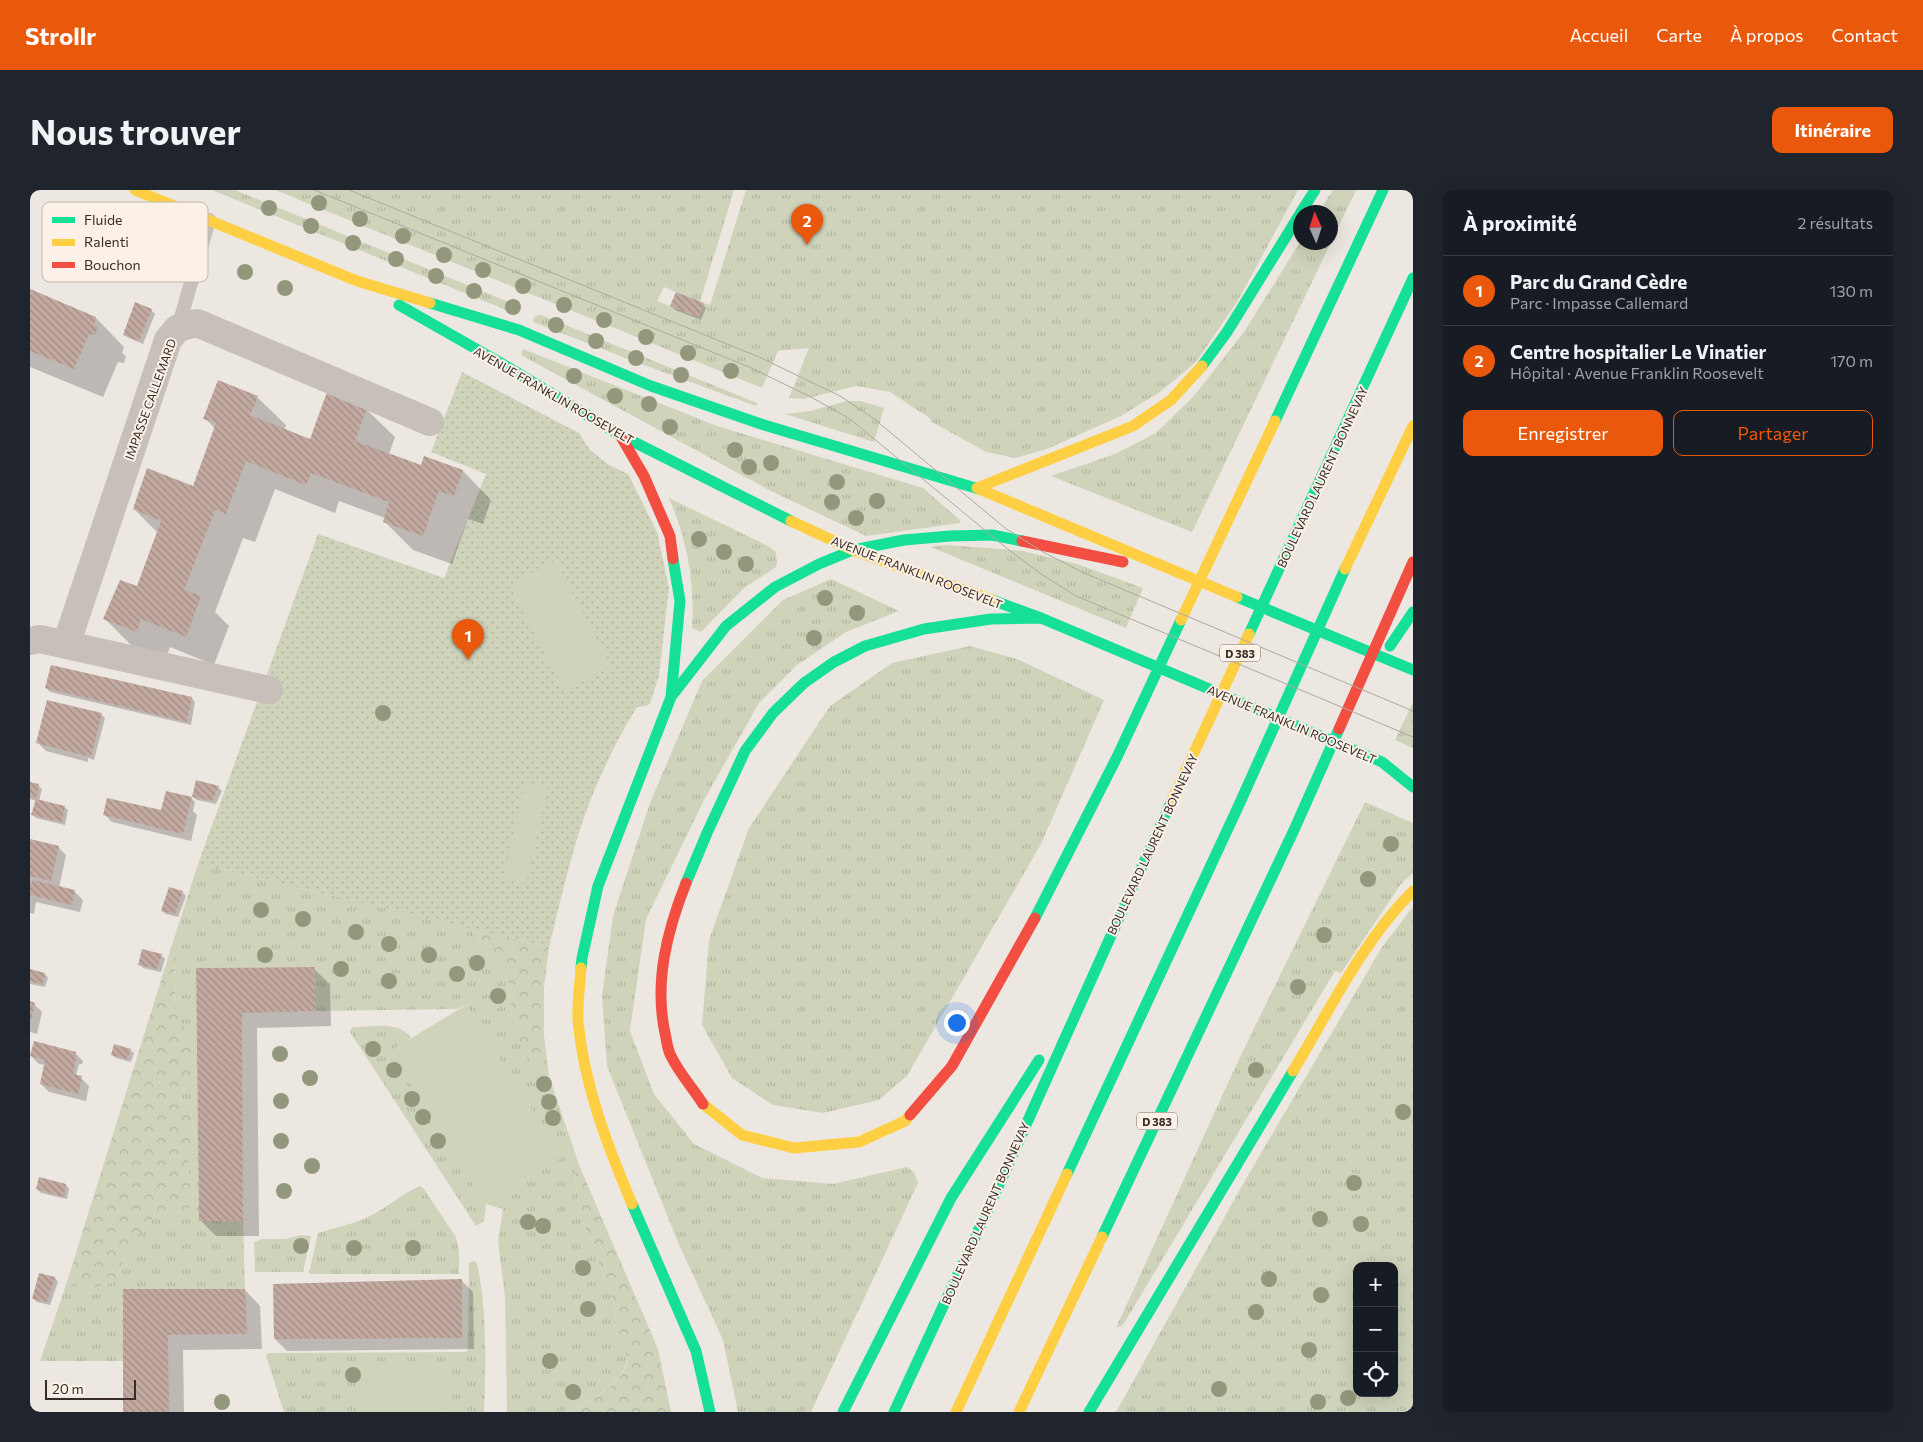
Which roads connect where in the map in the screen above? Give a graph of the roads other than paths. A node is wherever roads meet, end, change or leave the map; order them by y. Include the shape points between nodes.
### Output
1 (135, 190) edge
2 (1315, 190) edge
3 (1383, 190) edge
4 (165, 202) edge
5 (1306, 205) edge
6 (209, 220) joint
7 (208, 223) edge
8 (1293, 226) edge
9 (1413, 278) edge
10 (357, 281) junction
11 (191, 282) edge
12 (178, 328) junction
13 (430, 422) dead end
14 (1413, 426) edge
15 (620, 435) junction
16 (977, 488) junction
17 (853, 550) junction
18 (1412, 565) edge
19 (1191, 577) junction
20 (1413, 612) edge
21 (1041, 618) junction
22 (30, 641) edge
23 (66, 645) junction
24 (1413, 670) edge
25 (269, 690) dead end
26 (671, 697) junction
27 (1353, 701) junction
28 (1382, 762) junction
29 (1405, 767) dead end
30 (1413, 787) edge
31 (1413, 891) edge
32 (1088, 984) junction
33 (710, 1412) edge
34 (843, 1412) edge
35 (894, 1412) edge
36 (956, 1412) edge
37 (1019, 1412) edge
38 (1089, 1412) edge

1 - 4 main road, AVENUE FRANKLIN ROOSEVELT
2 - 5 main road
3 - 21 main road via 1117,757 1039,911 952,1066 905,1121 859,1142 794,1148 742,1135 704,1105 670,1055 660,994 664,954 673,916 745,751 774,713 804,683 865,646 924,629 991,619
6 - 7 lane
6 - 10 main road, AVENUE FRANKLIN ROOSEVELT
8 - 16 main road via 1227,332 1199,370 1171,400 1133,426
9 - 32 main road, BOULEVARD LAURENT BONNEVAY / D 383
10 - 15 main road, AVENUE FRANKLIN ROOSEVELT
10 - 16 main road, AVENUE FRANKLIN ROOSEVELT via 519,330 651,386 755,421
11 - 12 lane
12 - 13 street, IMPASSE CALLEMARD via 197,324
12 - 23 street, IMPASSE CALLEMARD via 168,340
14 - 36 main road
15 - 17 main road, AVENUE FRANKLIN ROOSEVELT
15 - 26 main road via 644,476 670,536 680,601
16 - 19 main road, AVENUE FRANKLIN ROOSEVELT
17 - 19 main road via 904,540 992,535
17 - 21 main road, AVENUE FRANKLIN ROOSEVELT
17 - 26 main road via 775,587 726,626
18 - 27 main road, D 383
19 - 24 main road, AVENUE FRANKLIN ROOSEVELT
20 - 27 main road
21 - 28 main road, AVENUE FRANKLIN ROOSEVELT
22 - 23 street via 40,639
23 - 25 street
26 - 33 main road via 598,886 582,958 578,1020 589,1089 613,1160 696,1351
27 - 37 main road, D 383
28 - 29 main road
28 - 30 main road, AVENUE FRANKLIN ROOSEVELT
31 - 38 main road via 1392,912 1361,957
32 - 34 main road via 951,1198
32 - 35 main road, BOULEVARD LAURENT BONNEVAY / D 383

